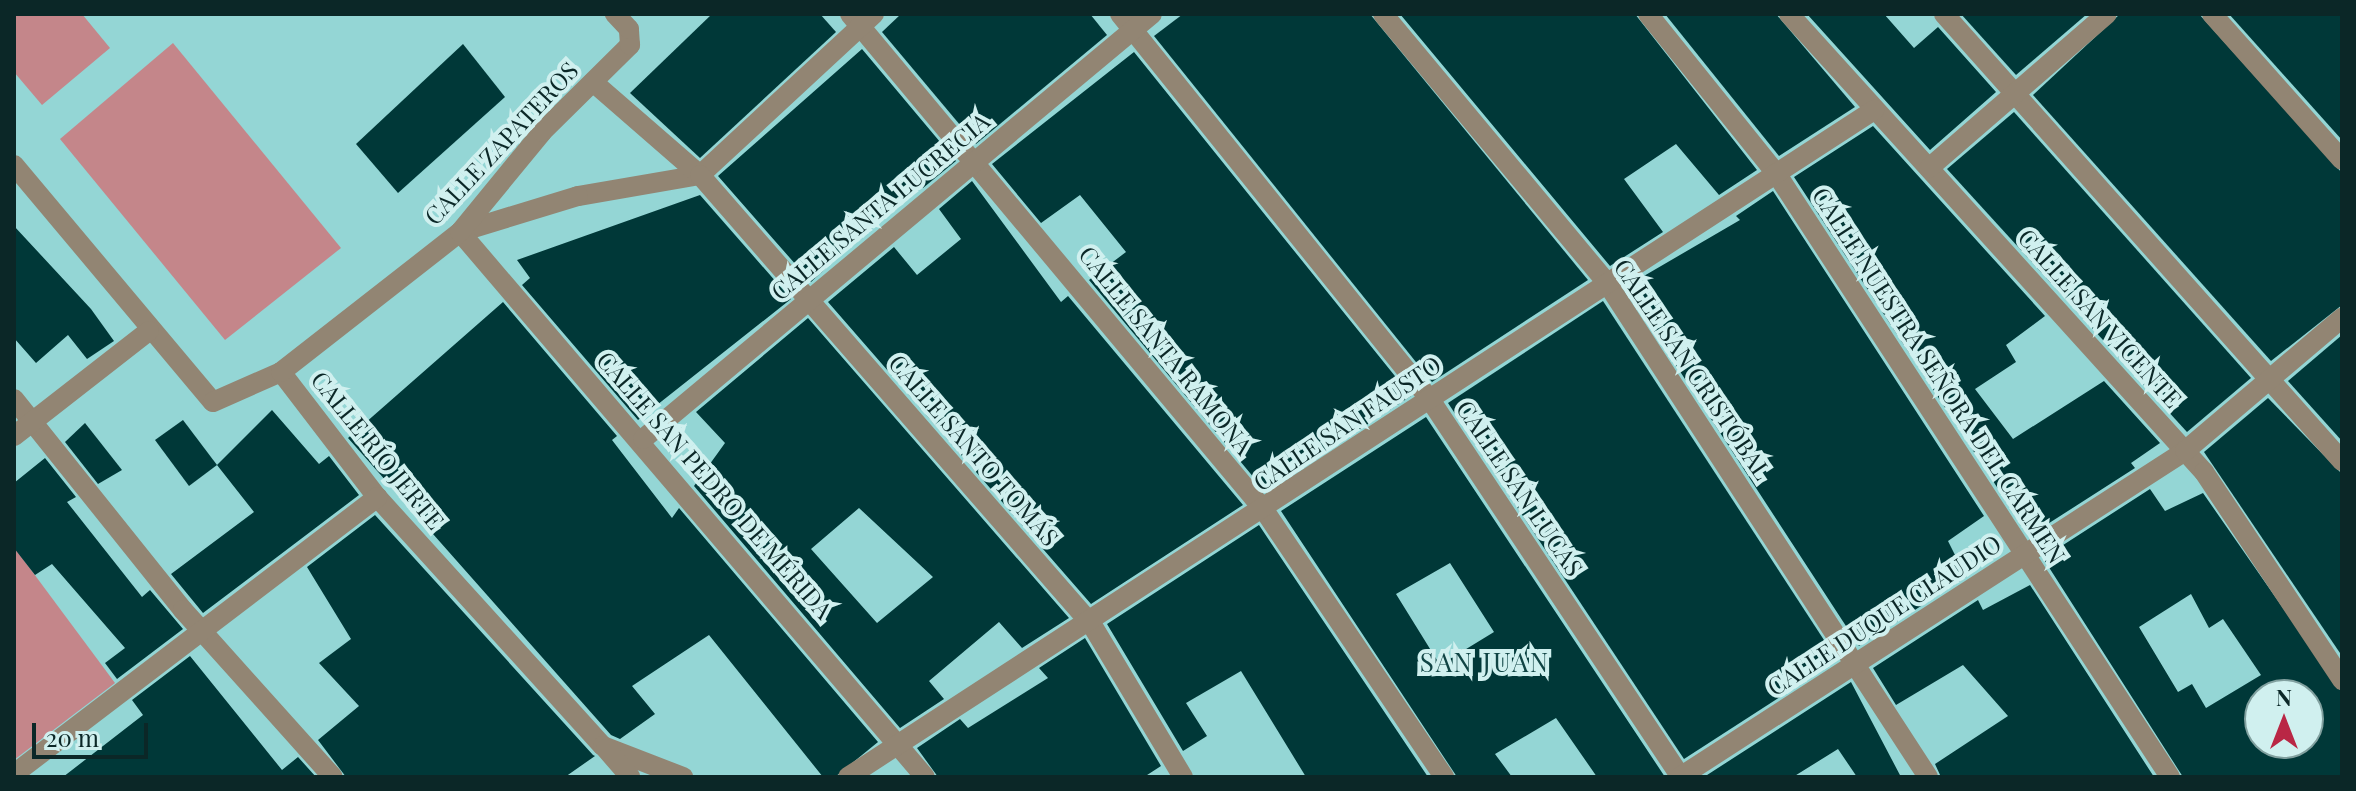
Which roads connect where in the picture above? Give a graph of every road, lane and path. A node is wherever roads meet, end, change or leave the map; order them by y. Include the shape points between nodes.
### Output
1 (615, 14) edge
2 (1152, 14) edge
3 (1383, 14) edge
4 (1648, 14) edge
5 (1789, 14) edge
6 (1944, 14) edge
7 (2107, 14) edge
8 (2212, 14) edge
9 (861, 18) edge
10 (1127, 22) edge
11 (593, 82) junction
12 (2014, 92) junction
13 (1874, 110) junction
14 (976, 160) junction
15 (2342, 160) edge
16 (14, 165) edge
17 (1929, 168) junction
18 (1776, 173) junction
19 (700, 175) junction
20 (460, 232) junction
21 (1607, 283) junction
22 (810, 299) junction
23 (2342, 318) edge
24 (149, 331) junction
25 (281, 372) junction
26 (2270, 381) junction
27 (1429, 398) junction
28 (14, 399) edge
29 (32, 422) junction
30 (14, 436) edge
31 (643, 439) junction
32 (2185, 451) junction
33 (2342, 461) edge
34 (377, 497) junction
35 (1264, 510) junction
36 (2025, 554) junction
37 (1092, 625) junction
38 (204, 630) junction
39 (1857, 663) junction
40 (2342, 680) edge
41 (900, 743) junction
42 (603, 746) junction
43 (14, 774) edge
44 (333, 777) edge
45 (630, 777) edge
46 (683, 777) edge
47 (848, 777) edge
48 (925, 777) edge
49 (1183, 777) edge
50 (1444, 777) edge
51 (1680, 777) edge
52 (1928, 777) edge
53 (2170, 777) edge

1 - 11 street, CALLE ZAPATEROS via 629,29 630,45
2 - 10 street, CALLE SANTA LUCRECIA
3 - 21 street, CALLE SAN CRISTÓBAL
4 - 18 street, CALLE NUESTRA SEÑORA DEL CARMEN
5 - 13 street, CALLE SAN VICENTE
6 - 12 street
7 - 12 street
8 - 15 street
9 - 14 street, CALLE SANTA RAMONA
9 - 19 street
10 - 14 street, CALLE SANTA LUCRECIA
10 - 27 street, CALLE SAN LUCAS
11 - 19 street, CALLE SANTO TOMÁS
11 - 20 street, CALLE ZAPATEROS
12 - 17 street
12 - 26 street
13 - 17 street, CALLE SAN VICENTE
13 - 18 street, CALLE SAN FAUSTO
14 - 22 street, CALLE SANTA LUCRECIA
14 - 35 street, CALLE SANTA RAMONA
16 - 24 street, CALLE RÍO JERTE
17 - 32 street, CALLE SAN VICENTE
18 - 21 street, CALLE SAN FAUSTO
18 - 36 street, CALLE NUESTRA SEÑORA DEL CARMEN
19 - 20 street via 578,196
19 - 22 street, CALLE SANTO TOMÁS
20 - 25 street, CALLE ZAPATEROS
20 - 31 street, CALLE SAN PEDRO DE MÉRIDA
21 - 27 street, CALLE SAN FAUSTO
21 - 39 street, CALLE SAN CRISTÓBAL
22 - 31 street, CALLE SANTA LUCRECIA
22 - 37 street, CALLE SANTO TOMÁS
23 - 26 street, CALLE DUQUE CLAUDIO
24 - 25 street, CALLE RÍO JERTE via 213,402
24 - 29 street
25 - 34 street, CALLE RÍO JERTE
26 - 32 street, CALLE DUQUE CLAUDIO
26 - 33 street
27 - 35 street, CALLE SAN FAUSTO
27 - 51 street, CALLE SAN LUCAS
28 - 29 street
29 - 30 street
29 - 38 street
31 - 41 street, CALLE SAN PEDRO DE MÉRIDA
32 - 36 street, CALLE DUQUE CLAUDIO
32 - 40 street, CALLE SAN VICENTE
34 - 38 street
34 - 42 street, CALLE RÍO JERTE
35 - 37 street, CALLE SAN FAUSTO
35 - 50 street, CALLE SANTA RAMONA
36 - 39 street, CALLE DUQUE CLAUDIO
36 - 53 street, CALLE NUESTRA SEÑORA DEL CARMEN
37 - 41 street, CALLE SAN FAUSTO
37 - 49 street, CALLE SANTO TOMÁS
38 - 43 street
38 - 44 street
39 - 51 street, CALLE DUQUE CLAUDIO
39 - 52 street, CALLE SAN CRISTÓBAL
41 - 47 street, CALLE SAN FAUSTO
41 - 48 street, CALLE SAN PEDRO DE MÉRIDA
42 - 45 street
42 - 46 street, CALLE RÍO JERTE

